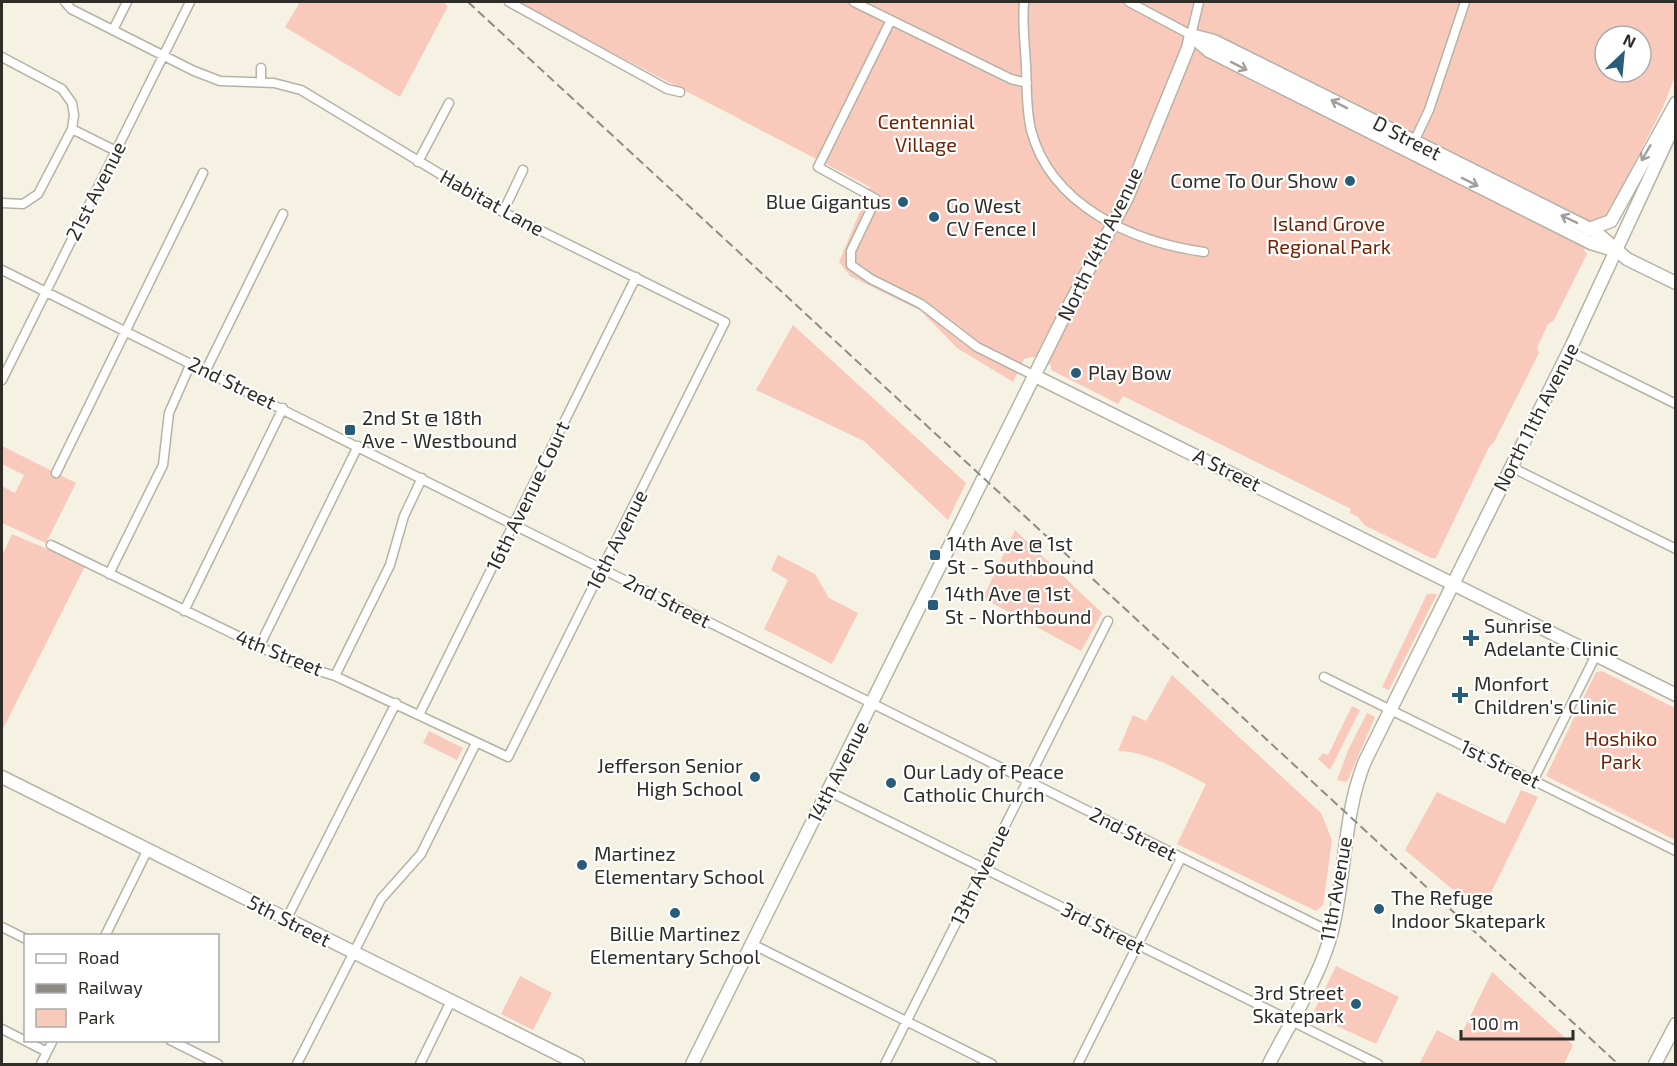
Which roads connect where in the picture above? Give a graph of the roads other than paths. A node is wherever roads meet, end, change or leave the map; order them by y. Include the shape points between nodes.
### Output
1 (65, 2) edge
2 (127, 2) edge
3 (190, 2) edge
4 (509, 2) edge
5 (854, 2) edge
6 (1024, 2) edge
7 (1129, 2) edge
8 (1199, 2) edge
9 (1465, 2) edge
10 (891, 20) junction
11 (113, 30) junction
12 (1191, 35) junction
13 (164, 55) junction
14 (2, 57) edge
15 (261, 68) dead end
16 (261, 82) junction
17 (1027, 83) junction
18 (680, 92) dead end
19 (449, 103) dead end
20 (1676, 103) edge
21 (1676, 121) edge
22 (72, 129) junction
23 (1414, 143) junction
24 (116, 151) junction
25 (418, 162) junction
26 (523, 171) dead end
27 (203, 173) dead end
28 (2, 203) edge
29 (502, 212) junction
30 (283, 214) dead end
31 (1112, 224) junction
32 (1589, 229) junction
33 (1617, 251) junction
34 (1204, 252) dead end
35 (2, 270) edge
36 (636, 277) junction
37 (1676, 283) edge
38 (45, 291) junction
39 (725, 322) joint
40 (126, 331) junction
41 (1569, 351) junction
42 (191, 363) junction
43 (206, 370) junction
44 (1035, 376) junction
45 (2, 380) edge
46 (1676, 404) edge
47 (283, 408) junction
48 (358, 446) junction
49 (1511, 467) junction
50 (56, 473) dead end
51 (422, 478) junction
52 (984, 479) joint
53 (514, 524) junction
54 (51, 545) dead end
55 (1676, 549) edge
56 (603, 568) junction
57 (109, 574) junction
58 (1453, 583) junction
59 (184, 611) junction
60 (1108, 621) dead end
61 (259, 647) junction
62 (1596, 655) junction
63 (335, 676) junction
64 (1324, 677) dead end
65 (1676, 695) edge
66 (396, 703) junction
67 (872, 704) junction
68 (1390, 709) junction
69 (419, 714) junction
70 (476, 743) junction
71 (508, 757) joint
72 (2, 777) edge
73 (1026, 781) junction
74 (1533, 781) junction
75 (828, 791) junction
76 (147, 851) junction
77 (1676, 851) edge
78 (1181, 858) junction
79 (983, 868) junction
80 (286, 920) junction
81 (2, 927) edge
82 (1331, 932) junction
83 (106, 934) edge
84 (24, 938) edge
85 (752, 944) junction
86 (1137, 945) junction
87 (353, 953) junction
88 (451, 1001) junction
89 (1291, 1021) junction
90 (906, 1022) junction
91 (1675, 1026) edge
92 (2, 1029) edge
93 (24, 1040) edge
94 (27, 1042) edge
95 (52, 1042) edge
96 (172, 1042) edge
97 (47, 1052) junction
98 (41, 1065) edge
99 (218, 1065) edge
100 (297, 1065) edge
101 (420, 1065) edge
102 (578, 1065) edge
103 (692, 1065) edge
104 (885, 1065) edge
105 (992, 1065) edge
106 (1078, 1065) edge
107 (1269, 1065) edge
108 (1378, 1065) edge
109 (1655, 1065) edge

1 - 11 street, Habitat Lane
2 - 11 street
3 - 13 street, 21st Avenue
4 - 18 street via 667,89
5 - 10 street
6 - 17 street
7 - 12 street, D Street
8 - 12 street, North 14th Avenue
9 - 23 street
10 - 17 street via 1011,79
10 - 44 street, A Street via 818,167 876,199 851,251 851,265 921,304 977,347
11 - 13 street, Habitat Lane
12 - 23 street, D Street via 1209,51
12 - 31 street, North 14th Avenue via 1127,198
13 - 16 street, Habitat Lane via 220,81
13 - 24 street, 21st Avenue
14 - 22 street via 62,89 72,103
15 - 16 street
16 - 25 street, Habitat Lane via 301,90
17 - 31 street via 1032,132 1047,164 1076,200
19 - 25 street
20 -> 32 street via 1611,221
21 - 33 street, North 11th Avenue
22 - 24 street
22 - 28 street via 38,194 23,204
32 -> 23 street, D Street
23 -> 33 street, D Street via 1591,243
24 - 38 street, 21st Avenue
25 - 29 street, Habitat Lane
26 - 29 street
27 - 40 street
29 - 36 street, Habitat Lane
30 - 43 street
31 - 34 street via 1156,242
31 - 44 street, North 14th Avenue
32 - 33 street, D Street via 1603,236
33 - 37 street, D Street
33 - 41 street, North 11th Avenue
35 - 38 street, 2nd Street
36 - 39 street, Habitat Lane
36 - 53 street, 16th Avenue Court
38 - 40 street, 2nd Street
38 - 45 street, 21st Avenue
39 - 56 street, 16th Avenue
40 - 42 street, 2nd Street
40 - 50 street
41 - 46 street
41 - 49 street, North 11th Avenue
42 - 43 street, 2nd Street
42 - 57 street via 169,413 163,465
43 - 47 street, 2nd Street
44 - 52 street, North 14th Avenue
44 - 58 street, A Street
47 - 48 street, 2nd Street
47 - 59 street
48 - 51 street, 2nd Street
48 - 61 street
49 - 55 street
49 - 58 street, North 11th Avenue
51 - 53 street, 2nd Street
51 - 63 street via 404,516 390,565
52 - 67 street, 14th Avenue
53 - 56 street, 2nd Street
53 - 69 street, 16th Avenue Court
54 - 57 street, 4th Street
56 - 67 street, 2nd Street
56 - 71 street, 16th Avenue
57 - 59 street, 4th Street
58 - 62 street, A Street
58 - 68 street, North 11th Avenue
59 - 61 street, 4th Street
60 - 73 street, 13th Avenue
61 - 63 street, 4th Street
62 - 65 street, A Street
62 - 74 street
63 - 66 street, 4th Street
64 - 68 street, 1st Street
66 - 69 street, 4th Street
66 - 80 street
67 - 73 street, 2nd Street
67 - 75 street, 14th Avenue
68 - 74 street, 1st Street
68 - 82 street, 11th Avenue via 1352,798
69 - 70 street, 4th Street
70 - 71 street, 4th Street
70 - 87 street via 421,854 388,888
72 - 76 street, 5th Street
73 - 78 street, 2nd Street
73 - 79 street, 13th Avenue
74 - 77 street, 1st Street
75 - 79 street, 3rd Street
75 - 85 street, 14th Avenue
76 - 80 street, 5th Street
76 - 83 street
78 - 82 street, 2nd Street
78 - 86 street
79 - 86 street, 3rd Street
79 - 90 street, 13th Avenue
80 - 87 street, 5th Street
81 - 84 street
82 - 89 street, 11th Avenue
85 - 90 street
85 - 103 street, 14th Avenue
86 - 89 street, 3rd Street
86 - 106 street
87 - 88 street, 5th Street
87 - 100 street
88 - 101 street
88 - 102 street, 5th Street
89 - 107 street, 11th Avenue
89 - 108 street, 3rd Street
90 - 104 street, 13th Avenue
90 - 105 street
91 - 109 street
92 - 93 street
94 - 97 street
95 - 97 street
96 - 99 street
97 - 98 street

